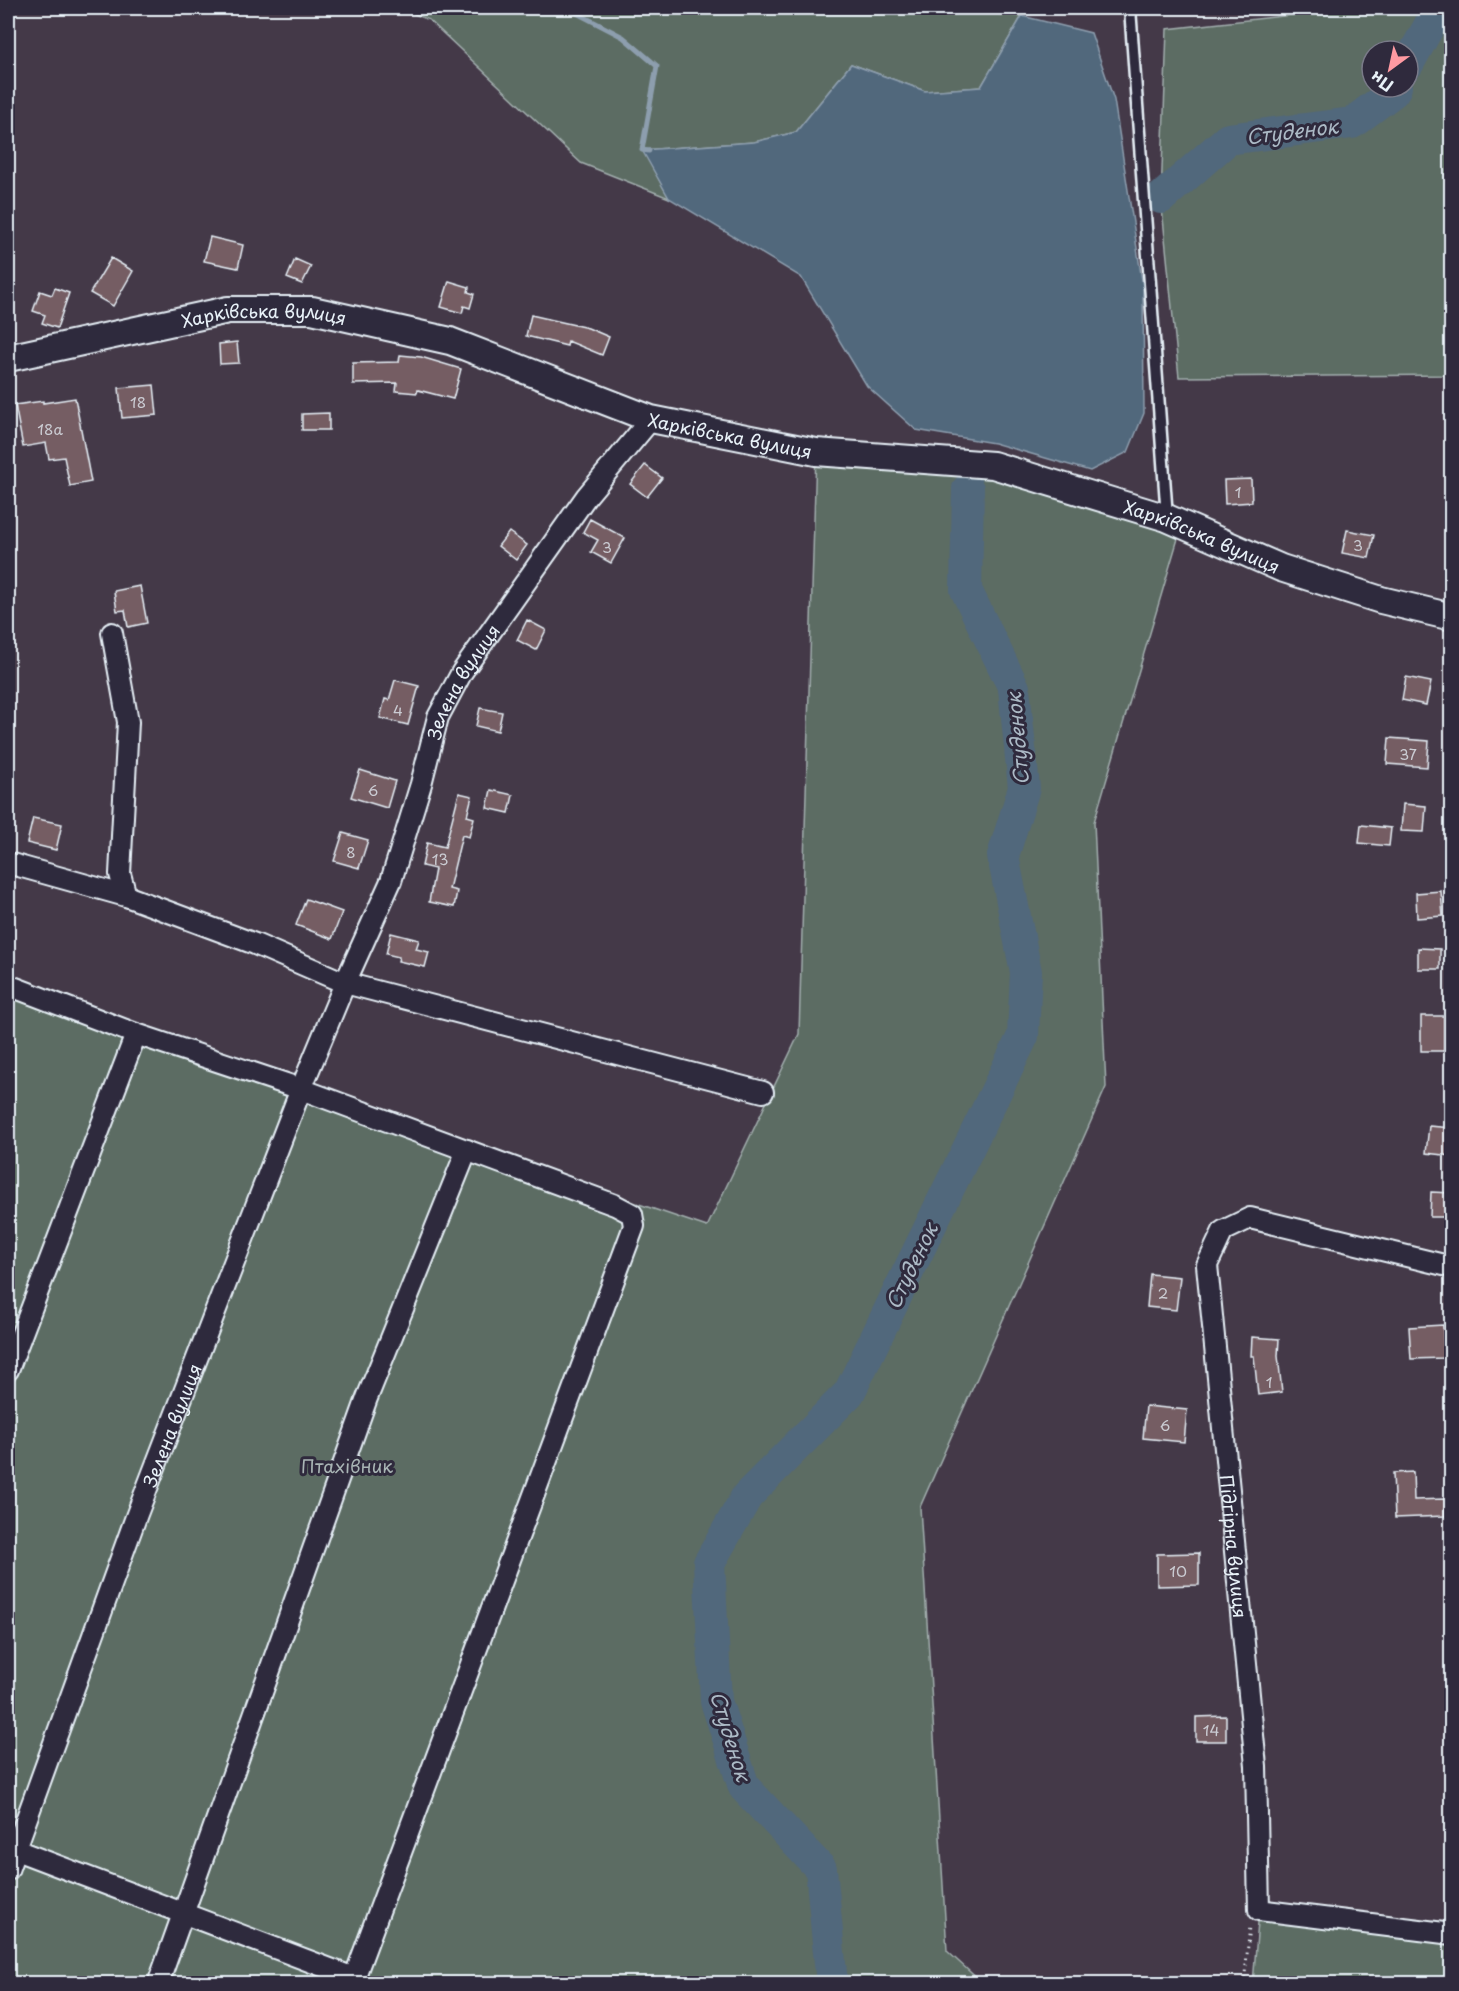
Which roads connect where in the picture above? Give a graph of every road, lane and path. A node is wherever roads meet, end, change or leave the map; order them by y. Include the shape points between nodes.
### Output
1 (1130, 8) edge
2 (8, 358) edge
3 (651, 419) junction
4 (1167, 518) junction
5 (1452, 616) edge
6 (112, 633) dead end
7 (8, 863) edge
8 (126, 896) junction
9 (345, 983) junction
10 (8, 985) edge
11 (136, 1034) junction
12 (301, 1089) junction
13 (763, 1092) dead end
14 (467, 1150) junction
15 (1452, 1267) edge
16 (8, 1370) edge
17 (11, 1848) edge
18 (8, 1870) edge
19 (1259, 1910) junction
20 (184, 1914) junction
21 (1452, 1934) edge
22 (353, 1981) edge
23 (158, 1983) edge
24 (1244, 1983) edge

1 - 4 lane
2 - 3 street, Харківська вулиця via 228,310 312,310 450,341
3 - 4 street, Харківська вулиця via 816,452 993,465
3 - 9 street, Зелена вулиця via 586,496 462,672 438,717 391,881
4 - 5 street, Харківська вулиця via 1281,568 1381,600
6 - 8 street via 128,722 120,874
7 - 8 street
8 - 9 street via 255,944
9 - 12 street, Зелена вулиця
9 - 13 street
10 - 11 street
11 - 12 street
11 - 16 street
12 - 14 street
12 - 17 street, Зелена вулиця
14 - 20 street via 367,1398
14 - 22 street via 615,1205 632,1214 634,1226
15 - 19 street, Підгірна вулиця via 1250,1218 1223,1231 1207,1265 1256,1767
17 - 18 street, Зелена вулиця
17 - 20 street
19 - 21 street
19 - 24 path via 1251,1918
20 - 22 street
20 - 23 street

